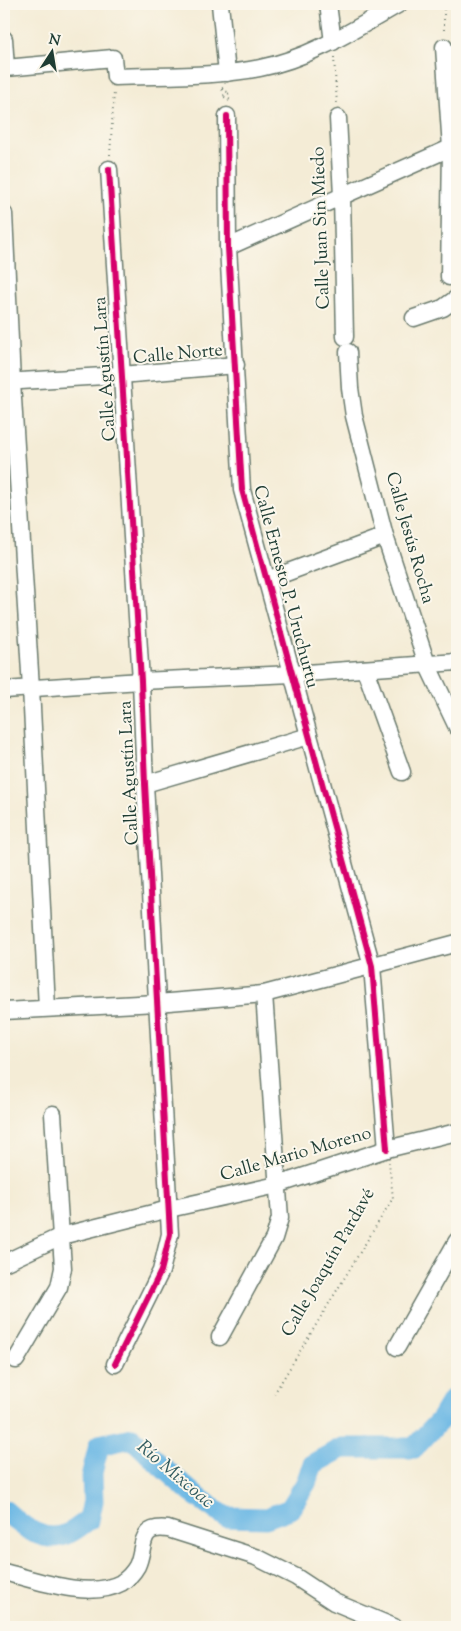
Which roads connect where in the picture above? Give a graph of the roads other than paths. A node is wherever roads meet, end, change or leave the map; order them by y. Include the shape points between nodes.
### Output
1 (220, 4) edge
2 (328, 4) edge
3 (399, 4) edge
4 (4, 39) edge
5 (333, 42) junction
6 (444, 46) road end
7 (226, 73) junction
8 (225, 110) road end
9 (338, 118) road end
10 (454, 146) edge
11 (109, 169) road end
12 (342, 196) junction
13 (4, 214) edge
14 (228, 246) junction
15 (449, 276) dead end
16 (457, 298) edge
17 (414, 318) dead end
18 (347, 344) joint
19 (236, 365) junction
20 (122, 376) junction
21 (8, 382) edge
22 (385, 536) junction
23 (268, 580) junction
24 (457, 662) edge
25 (427, 664) junction
26 (365, 669) junction
27 (293, 674) junction
28 (141, 681) junction
29 (31, 688) junction
30 (4, 690) edge
31 (457, 727) edge
32 (309, 736) junction
33 (402, 772) dead end
34 (145, 784) junction
35 (457, 943) edge
36 (372, 966) junction
37 (264, 994) junction
38 (157, 1003) junction
39 (47, 1008) junction
40 (4, 1011) edge
41 (53, 1114) dead end
42 (457, 1132) edge
43 (387, 1149) junction
44 (277, 1185) junction
45 (169, 1209) junction
46 (60, 1236) junction
47 (457, 1241) edge
48 (4, 1263) edge
49 (220, 1336) dead end
50 (397, 1347) dead end
51 (16, 1360) dead end
52 (115, 1364) dead end
53 (4, 1572) edge
54 (394, 1627) edge

1 - 7 street
2 - 5 street
3 - 5 street
4 - 7 street via 6,68 113,58 115,77
5 - 7 street via 286,61
6 - 10 street
8 - 14 street, Calle Ernesto P. Uruchurtu
9 - 12 street, Calle Juan Sin Miedo
10 - 12 street
10 - 15 street
11 - 20 street, Calle Agustín Lara
12 - 14 street
12 - 18 street, Calle Juan Sin Miedo
13 - 21 street
14 - 19 street, Calle Ernesto P. Uruchurtu
16 - 17 street via 443,308
18 - 22 street, Calle Jesús Rocha via 354,416
19 - 20 street, Calle Norte
19 - 23 street, Calle Ernesto P. Uruchurtu via 242,490
20 - 21 street, Calle Norte
20 - 28 street, Calle Agustín Lara
21 - 29 street
22 - 23 street
22 - 25 street, Calle Jesús Rocha
23 - 27 street, Calle Ernesto P. Uruchurtu
24 - 25 street
25 - 26 street
25 - 31 street, Calle Jesús Rocha
26 - 27 street
26 - 33 street
27 - 28 street
27 - 32 street, Calle Ernesto P. Uruchurtu
28 - 29 street
28 - 34 street, Calle Agustín Lara
29 - 30 street
29 - 39 street
32 - 34 street
32 - 36 street, Calle Ernesto P. Uruchurtu
34 - 38 street, Calle Agustín Lara
35 - 36 street
36 - 37 street
36 - 43 street
37 - 38 street
37 - 44 street
38 - 39 street
38 - 45 street, Calle Agustín Lara
39 - 40 street
41 - 46 street
42 - 43 street, Calle Mario Moreno
43 - 44 street, Calle Mario Moreno
44 - 45 street, Calle Mario Moreno
44 - 49 street via 280,1218 274,1238
45 - 46 street, Calle Mario Moreno
45 - 52 street, Calle Agustín Lara via 170,1234 161,1271
46 - 48 street, Calle Mario Moreno
46 - 51 street via 63,1268 59,1287
47 - 50 street
53 - 54 street via 80,1589 100,1589 119,1584 137,1566 145,1536 158,1527 256,1557 334,1602

